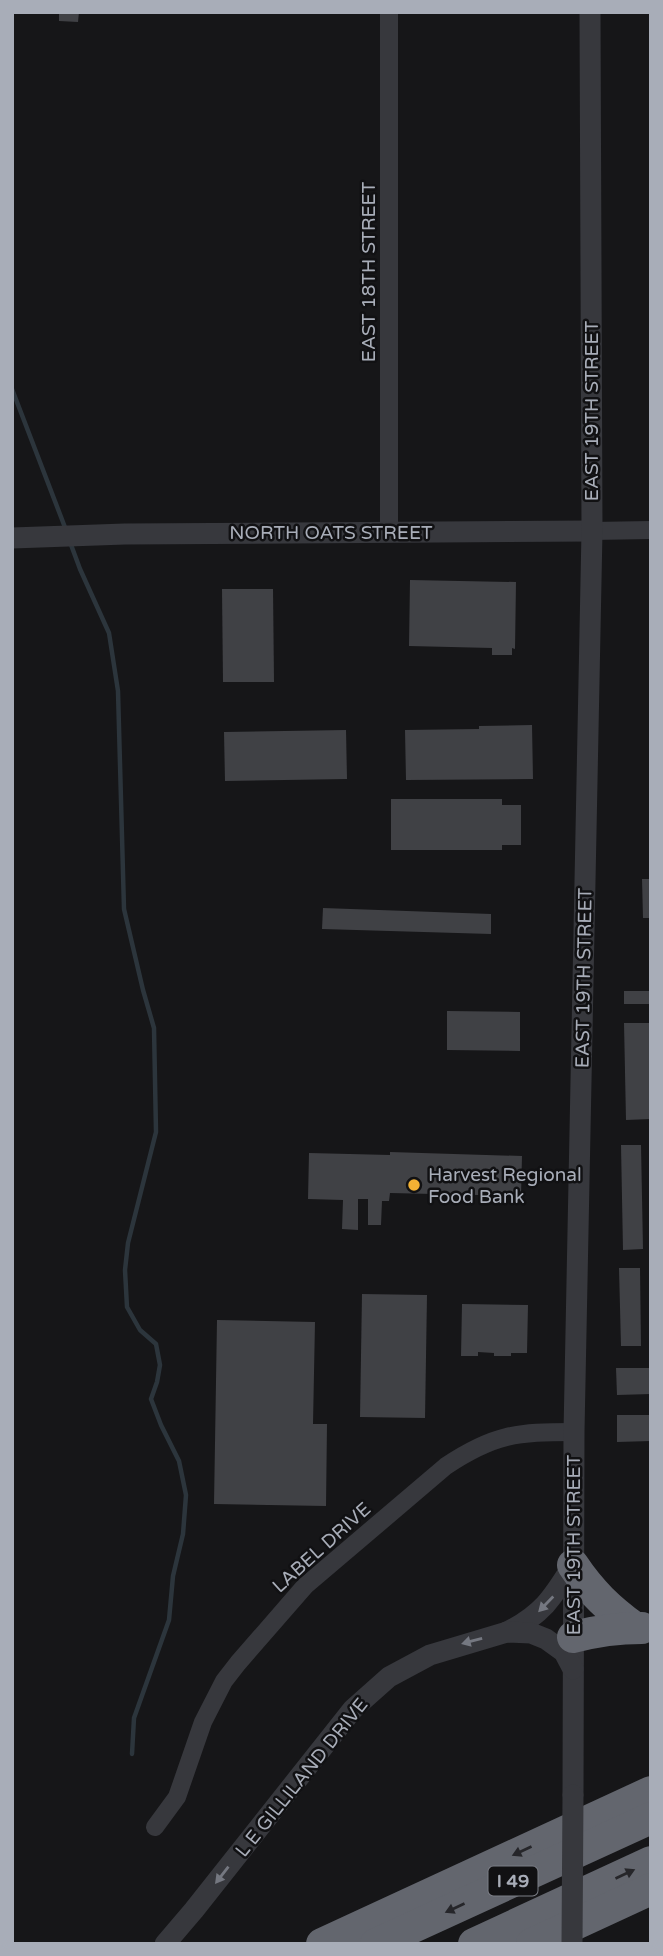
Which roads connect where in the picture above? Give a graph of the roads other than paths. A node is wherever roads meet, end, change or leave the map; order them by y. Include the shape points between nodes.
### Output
1 (389, 12) edge
2 (590, 12) edge
3 (651, 530) edge
4 (592, 531) junction
5 (389, 532) junction
6 (12, 538) edge
7 (574, 1432) junction
8 (573, 1565) junction
9 (643, 1628) edge
10 (507, 1632) junction
11 (573, 1637) junction
12 (573, 1669) junction
13 (651, 1792) edge
14 (651, 1818) edge
15 (155, 1827) dead end
16 (651, 1862) edge
17 (651, 1889) edge
18 (165, 1944) edge
19 (322, 1944) edge
20 (376, 1944) edge
21 (474, 1944) edge
22 (532, 1944) edge
23 (572, 1944) edge

1 - 5 street, EAST 18TH STREET
2 - 4 street, EAST 19TH STREET
3 - 4 street, NORTH OATS STREET
4 - 5 street, NORTH OATS STREET
4 - 7 street, EAST 19TH STREET
5 - 6 street, NORTH OATS STREET
7 - 8 street, EAST 19TH STREET
7 - 15 street, LABEL DRIVE via 517,1434 462,1455 305,1586 224,1681 203,1722 177,1797
8 - 9 highway via 606,1606
8 -> 10 street via 546,1606
8 - 11 street, EAST 19TH STREET
9 - 11 highway
10 - 12 street, L E GILLILAND DRIVE via 546,1639 564,1652
10 -> 18 street, L E GILLILAND DRIVE via 430,1655 389,1677 369,1694
11 - 12 street, EAST 19TH STREET
12 - 23 street, EAST 19TH STREET, bridge
13 -> 19 highway
14 -> 20 highway, I 49
21 -> 16 highway, I 49
17 - 22 highway

